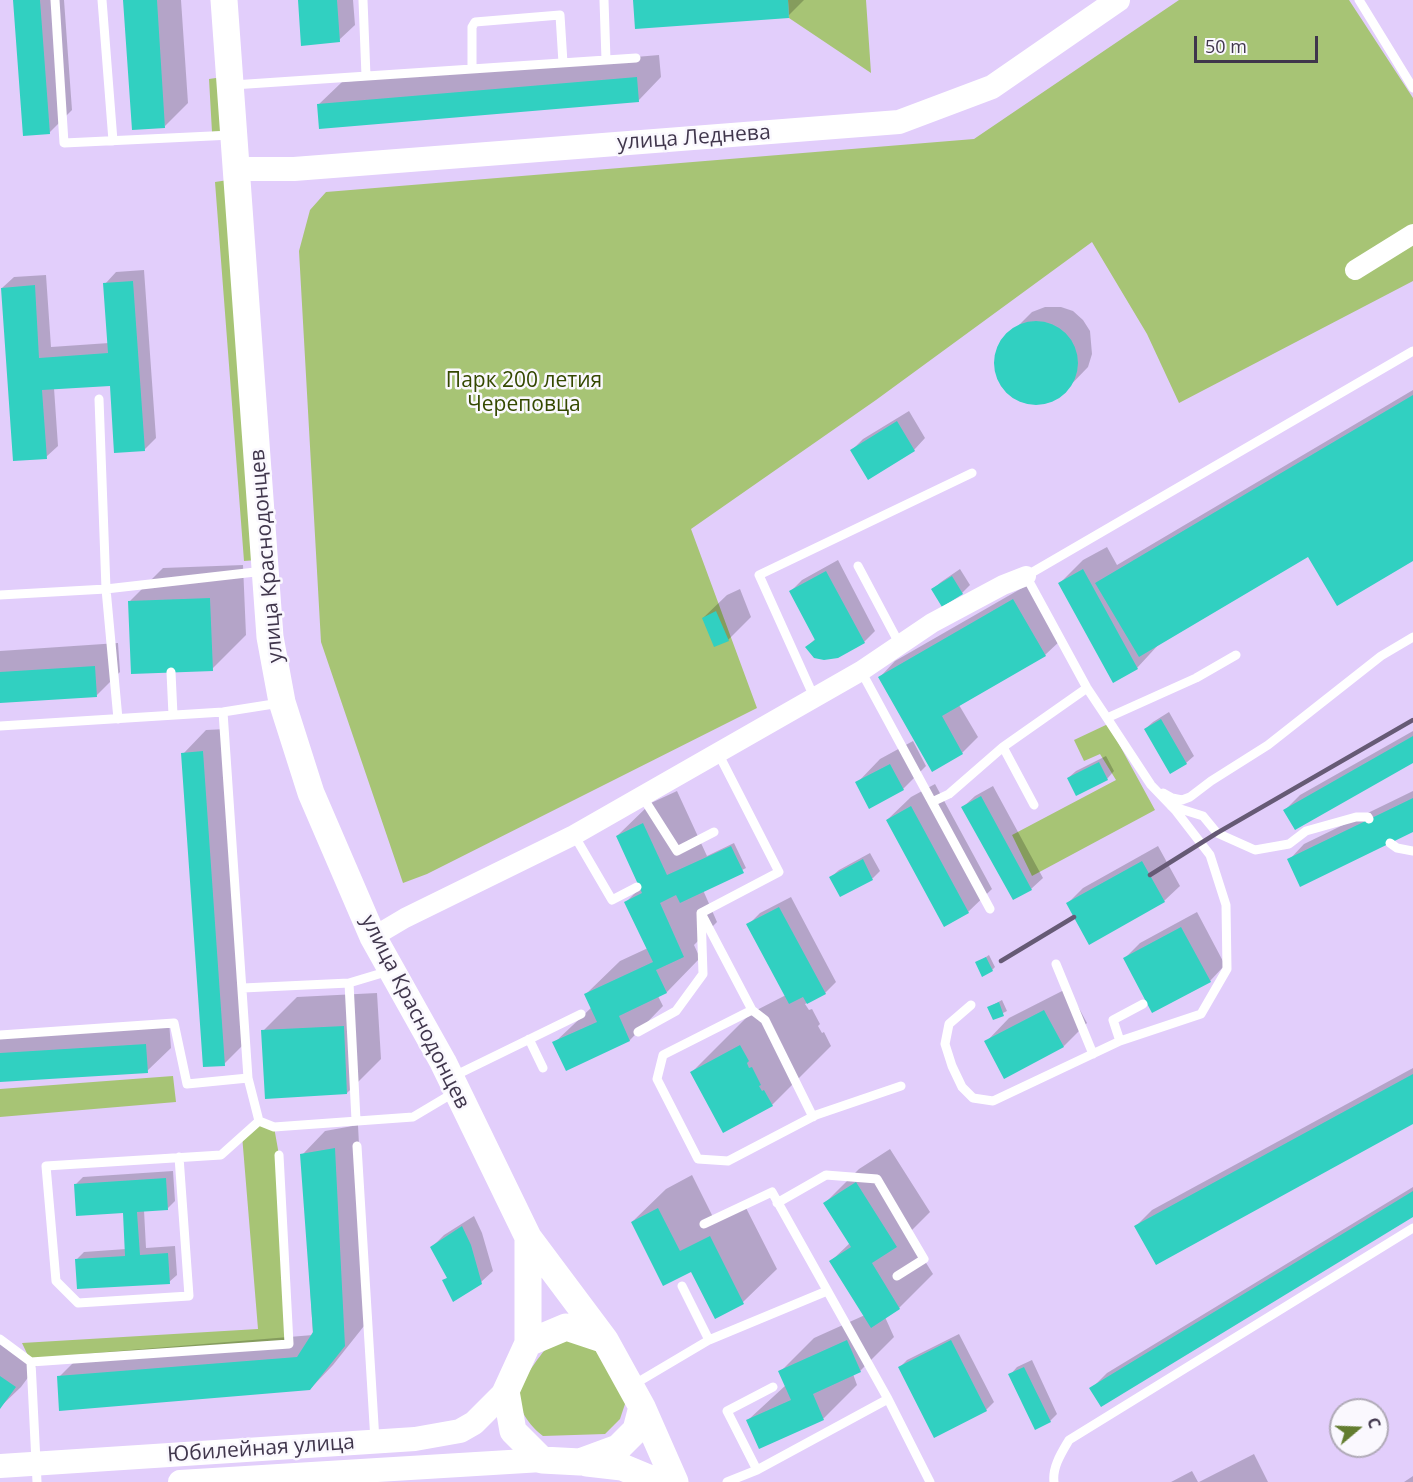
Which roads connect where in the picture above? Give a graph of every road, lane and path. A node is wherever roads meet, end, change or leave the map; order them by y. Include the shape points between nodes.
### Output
1 (55, 0) edge
2 (102, 0) edge
3 (224, 0) edge
4 (363, 0) edge
5 (604, 0) edge
6 (1118, 0) edge
7 (1359, 0) edge
8 (636, 58) dead end
9 (606, 60) junction
10 (563, 63) junction
11 (472, 69) junction
12 (366, 76) junction
13 (230, 85) junction
14 (1413, 88) edge
15 (234, 135) junction
16 (113, 141) junction
17 (237, 170) junction
18 (1413, 234) edge
19 (1355, 270) dead end
20 (1413, 351) edge
21 (99, 399) dead end
22 (972, 473) dead end
23 (858, 566) dead end
24 (266, 571) junction
25 (1026, 576) junction
26 (105, 590) junction
27 (0, 595) edge
28 (1413, 637) edge
29 (900, 645) junction
30 (1236, 655) dead end
31 (861, 671) junction
32 (171, 672) dead end
33 (1087, 688) junction
34 (814, 697) junction
35 (282, 702) junction
36 (223, 712) junction
37 (173, 715) junction
38 (1107, 718) junction
39 (118, 719) junction
40 (0, 726) edge
41 (1003, 747) junction
42 (718, 753) junction
43 (1151, 785) junction
44 (642, 796) junction
45 (932, 802) junction
46 (1034, 805) dead end
47 (1171, 806) junction
48 (1369, 819) dead end
49 (714, 832) dead end
50 (574, 835) junction
51 (1390, 843) dead end
52 (1413, 851) edge
53 (637, 887) dead end
54 (990, 909) dead end
55 (701, 914) junction
56 (373, 937) junction
57 (1056, 964) dead end
58 (391, 970) junction
59 (349, 983) junction
60 (243, 988) junction
61 (1143, 1004) dead end
62 (971, 1005) dead end
63 (752, 1010) junction
64 (581, 1014) dead end
65 (638, 1032) dead end
66 (0, 1035) edge
67 (529, 1039) junction
68 (1120, 1041) junction
69 (1093, 1054) junction
70 (543, 1068) dead end
71 (248, 1078) junction
72 (453, 1084) junction
73 (901, 1086) dead end
74 (813, 1117) junction
75 (356, 1120) junction
76 (259, 1121) junction
77 (357, 1146) dead end
78 (279, 1155) dead end
79 (179, 1157) junction
80 (777, 1203) junction
81 (704, 1224) dead end
82 (1413, 1228) edge
83 (528, 1237) junction
84 (897, 1276) dead end
85 (682, 1286) dead end
86 (827, 1291) junction
87 (0, 1339) edge
88 (605, 1340) junction
89 (709, 1340) junction
90 (528, 1343) junction
91 (31, 1362) junction
92 (773, 1387) dead end
93 (506, 1390) junction
94 (636, 1397) junction
95 (888, 1399) junction
96 (375, 1441) junction
97 (202, 1453) junction
98 (542, 1460) junction
99 (580, 1462) junction
100 (0, 1466) edge
101 (753, 1471) junction
102 (36, 1473) edge
103 (205, 1480) junction
104 (231, 1480) edge
105 (180, 1482) edge
106 (658, 1482) edge
107 (675, 1482) edge
108 (727, 1482) edge
109 (756, 1482) edge
110 (930, 1482) edge
111 (1054, 1482) edge

1 - 16 lane via 64,143
2 - 16 lane
3 - 13 main road, улица Краснодонцев
4 - 12 lane
5 - 9 lane
6 - 17 street, улица Леднева via 992,87 899,122 294,169
7 - 14 lane
8 - 9 lane
9 - 10 lane
10 - 11 lane
10 - 11 lane via 560,15 475,22
11 - 12 lane
12 - 13 lane
13 - 15 main road, улица Краснодонцев
15 - 16 lane
15 - 17 main road, улица Краснодонцев
17 - 24 main road, улица Краснодонцев
18 - 19 street
20 - 25 lane
21 - 26 lane
22 - 34 lane via 759,574
23 - 29 lane
24 - 26 lane
24 - 35 main road, улица Краснодонцев via 270,637
25 - 29 street via 932,623
25 - 33 lane
26 - 27 lane
26 - 39 lane
28 - 43 lane via 1381,656 1268,745 1190,797 1172,798
29 - 31 street
30 - 38 lane via 1196,678
31 - 34 street
31 - 45 lane
32 - 37 lane
33 - 38 lane
33 - 41 lane
34 - 42 street
35 - 36 lane
35 - 56 main road, улица Краснодонцев via 311,793
36 - 37 lane
36 - 60 lane
37 - 39 lane
38 - 43 lane
39 - 40 lane
41 - 45 lane via 949,794
41 - 46 lane
42 - 44 street
42 - 55 lane via 779,872
43 - 47 lane
44 - 49 lane via 677,851
44 - 50 street
45 - 54 lane
47 - 48 lane via 1203,816 1217,833 1255,850 1289,844 1306,831 1356,817
47 - 68 lane via 1210,855 1226,905 1227,969 1201,1014
50 - 53 lane via 612,900
50 - 56 street
51 - 52 lane
55 - 63 lane
55 - 65 lane via 703,974 676,1011
56 - 58 main road, улица Краснодонцев
57 - 69 lane
58 - 59 lane
58 - 72 main road, улица Краснодонцев
59 - 60 lane
59 - 75 lane
60 - 71 lane
61 - 68 lane via 1113,1020
62 - 69 lane via 949,1024 945,1044 962,1088 973,1098 993,1101
63 - 74 lane via 765,1020
63 - 74 lane via 663,1055 657,1079 698,1159 728,1161
64 - 67 lane
66 - 71 lane via 174,1023 187,1084
67 - 70 lane
67 - 72 lane
68 - 69 lane
71 - 76 lane
72 - 75 lane via 413,1117
72 - 83 main road, улица Краснодонцев
73 - 74 lane
75 - 76 lane via 274,1127
76 - 79 lane via 221,1155
77 - 96 lane
78 - 91 lane via 289,1344
79 - 79 lane via 46,1166 56,1281 78,1303 189,1296
80 - 81 lane via 771,1192
80 - 84 lane via 826,1175 878,1179 924,1259
80 - 86 lane
82 - 111 lane via 1069,1440 1060,1455
83 - 88 main road, улица Краснодонцев
83 - 90 main road, улица Краснодонцев
85 - 89 lane
86 - 89 lane
86 - 95 lane
87 - 91 lane
88 - 90 main road via 566,1327
88 - 94 main road
89 - 94 lane
90 - 93 main road
91 - 102 lane
92 - 101 lane via 727,1411
93 - 96 street, Юбилейная улица via 474,1423 460,1431
93 - 98 main road via 513,1431
94 - 99 main road via 636,1430 618,1448
94 - 107 main road
95 - 101 lane
95 - 110 lane
96 - 97 street, Юбилейная улица
97 - 102 street, Юбилейная улица
97 - 103 street
98 - 99 main road
98 - 104 street, Юбилейная улица
99 - 106 main road via 622,1467
100 - 102 street, Юбилейная улица
101 - 108 lane
101 - 109 lane
103 - 104 street, Юбилейная улица
103 - 105 street, Юбилейная улица

